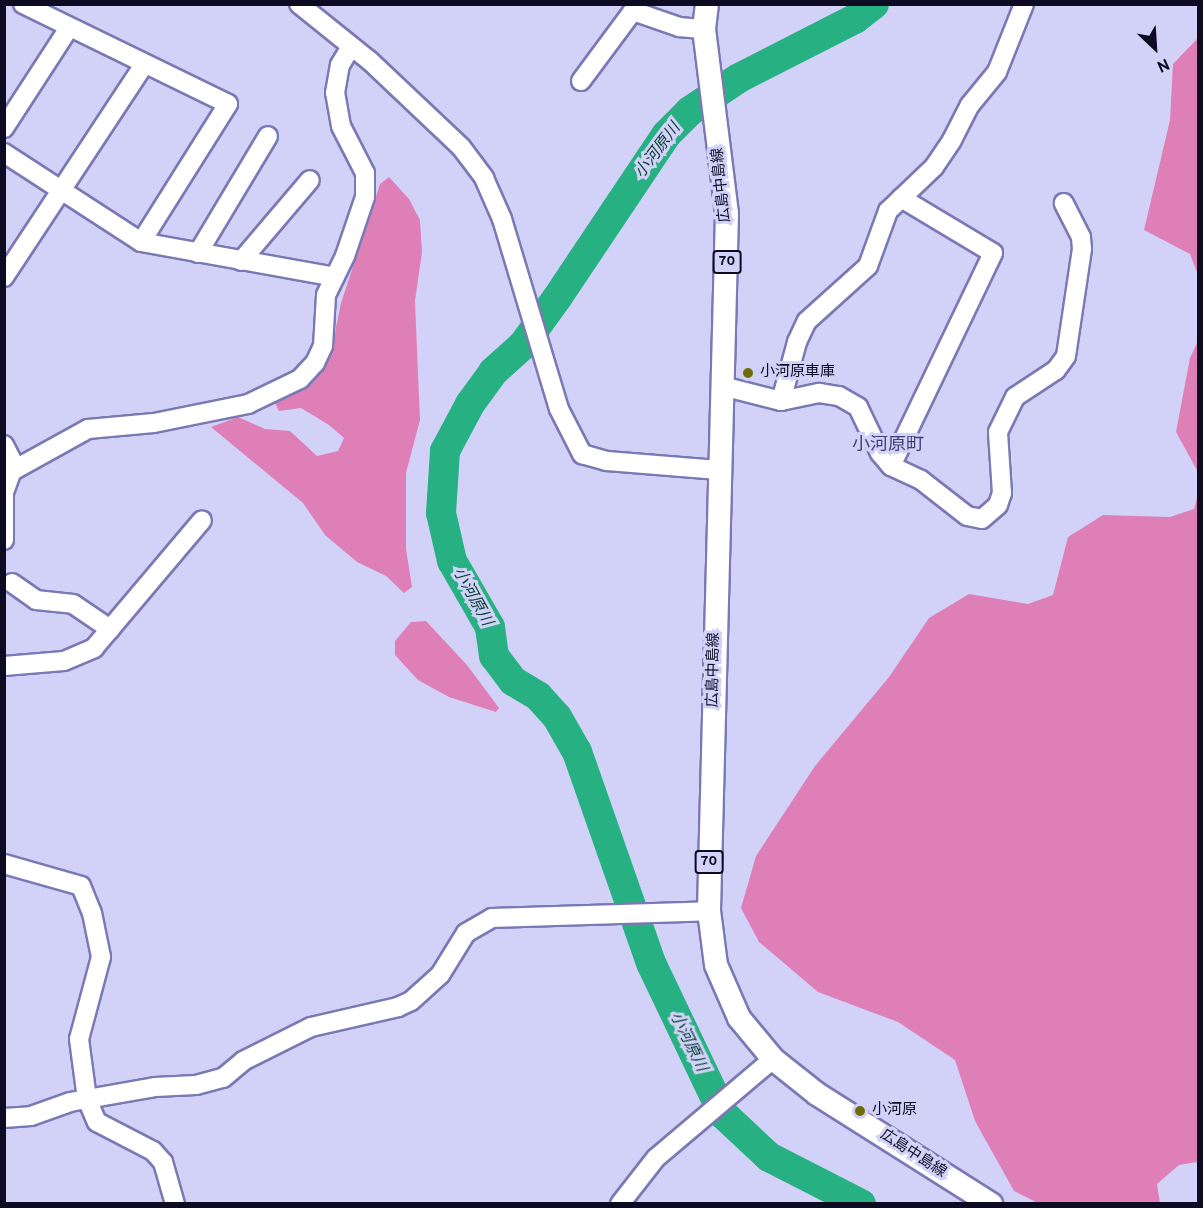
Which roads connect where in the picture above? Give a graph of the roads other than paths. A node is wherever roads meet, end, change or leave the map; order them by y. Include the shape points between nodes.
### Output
1 (23, 4) edge
2 (300, 4) edge
3 (707, 4) edge
4 (1024, 4) edge
5 (69, 28) junction
6 (704, 29) junction
7 (351, 47) junction
8 (144, 65) junction
9 (581, 81) dead end
10 (4, 128) edge
11 (268, 136) dead end
12 (4, 153) edge
13 (310, 180) dead end
14 (60, 190) junction
15 (901, 198) junction
16 (1064, 203) dead end
17 (141, 242) junction
18 (198, 253) junction
19 (241, 261) junction
20 (4, 277) edge
21 (335, 277) junction
22 (722, 386) junction
23 (781, 401) junction
24 (4, 445) edge
25 (891, 466) junction
26 (719, 470) junction
27 (12, 471) junction
28 (4, 492) edge
29 (4, 496) edge
30 (202, 520) dead end
31 (4, 540) edge
32 (7, 583) edge
33 (110, 629) junction
34 (4, 666) edge
35 (4, 864) edge
36 (709, 911) junction
37 (773, 1059) junction
38 (87, 1099) junction
39 (4, 1118) edge
40 (625, 1202) edge
41 (175, 1203) edge
42 (991, 1203) edge

1 - 5 street
2 - 7 street
3 - 6 main road, 広島中島線 / 70
4 - 15 street via 997,72 970,105 934,167
5 - 8 street
5 - 10 street
6 - 9 street via 679,27 633,11
6 - 22 main road, 広島中島線 / 70 via 726,213
7 - 21 street via 340,65 335,93 341,126 365,173 365,197
7 - 26 street via 461,147 484,178 502,219 559,409 582,454 607,461
8 - 14 street
8 - 17 street via 228,104
11 - 18 street
12 - 14 street
13 - 19 street
14 - 17 street
14 - 20 street
15 - 23 street via 888,211 868,266 807,321 797,342
15 - 25 street via 993,253
16 - 25 street via 1081,237 1082,249 1066,356 1056,370 1016,397 998,432 1002,493 998,505 982,519 967,516 921,480
17 - 18 street
18 - 19 street
19 - 21 street
21 - 27 street via 326,295 323,346 300,379 248,404 172,420 88,429
22 - 23 street
22 - 26 main road, 広島中島線 / 70
23 - 25 street via 819,393 839,396 858,407 880,453
24 - 27 street via 13,459
26 - 36 main road, 広島中島線 / 70
27 - 28 street
29 - 31 street
30 - 33 street
32 - 33 street via 36,600 59,600 80,607
33 - 34 street via 80,657
35 - 38 street via 41,878 74,881 81,886 92,913 99,971 81,1019 79,1039
36 - 37 main road, 広島中島線 / 70 via 716,965 727,994 753,1037
36 - 38 street via 492,918 466,933 440,975 398,1007 311,1027 243,1061 223,1078
37 - 40 street via 656,1158
37 - 42 main road, 広島中島線 / 70 via 817,1094
38 - 39 street via 31,1116
38 - 41 street via 97,1122 153,1151 163,1162

